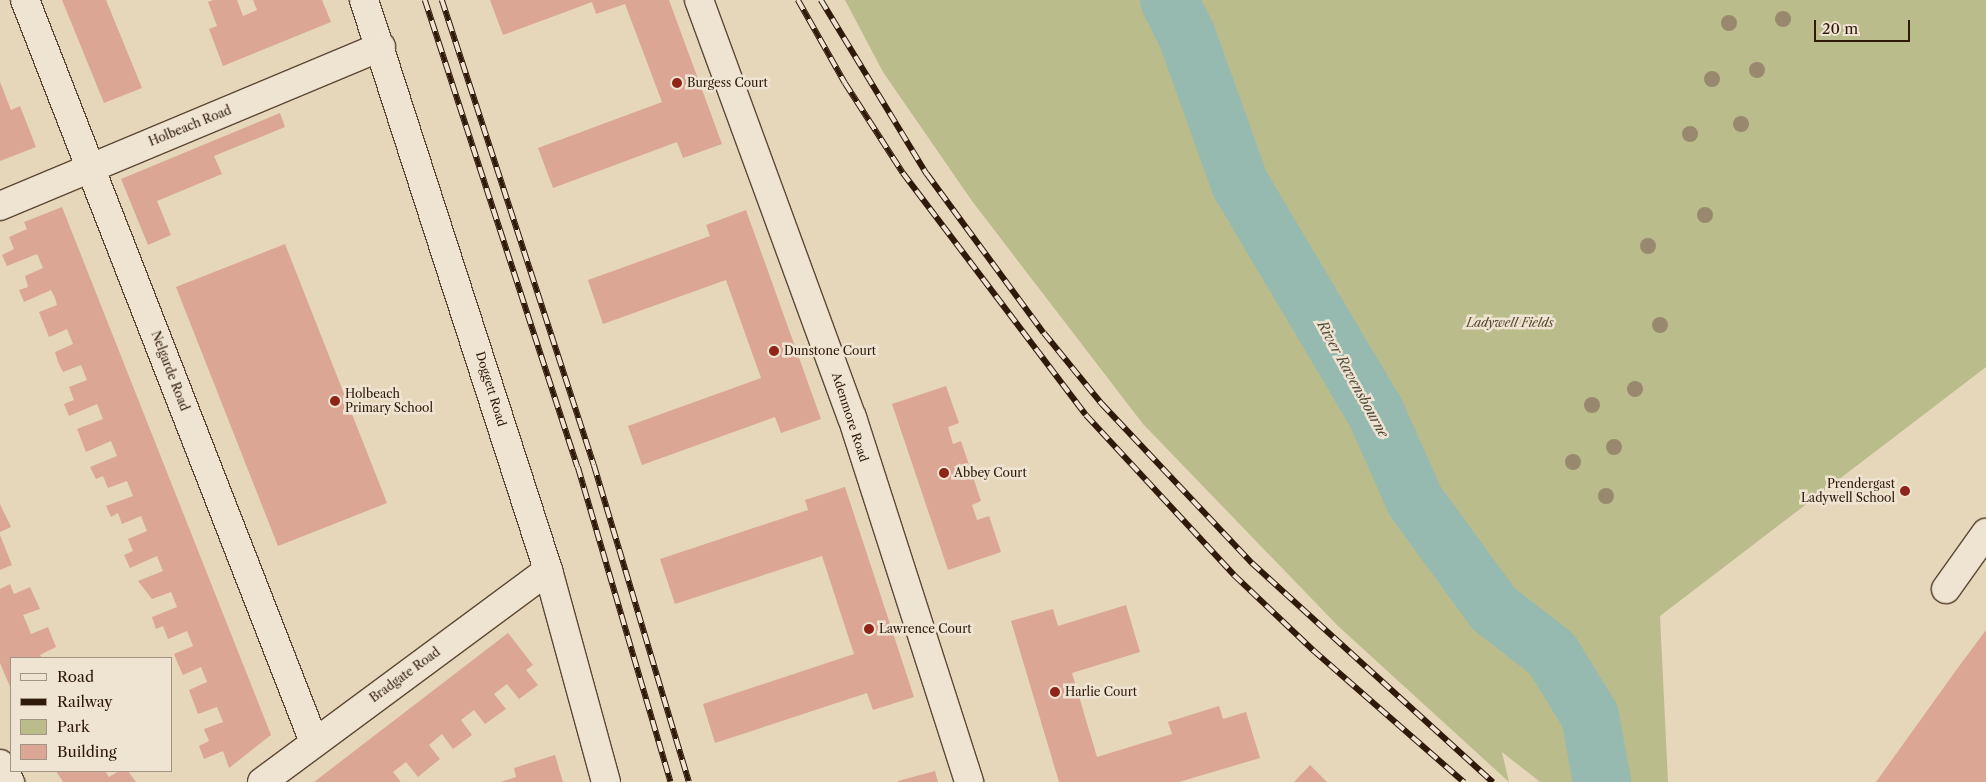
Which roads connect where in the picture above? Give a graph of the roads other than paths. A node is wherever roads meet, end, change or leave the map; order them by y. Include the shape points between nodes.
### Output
1 (25, 0) edge
2 (364, 0) edge
3 (700, 0) edge
4 (381, 47) junction
5 (91, 167) junction
6 (0, 206) edge
7 (1986, 533) edge
8 (548, 570) junction
9 (1946, 589) dead end
10 (314, 742) junction
11 (0, 764) edge
12 (10, 782) edge
13 (262, 782) edge
14 (606, 782) edge
15 (969, 782) edge

1 - 5 street, Nelgarde Road
2 - 4 street, Doggett Road
3 - 15 street, Adenmore Road via 852,417
4 - 5 street, Holbeach Road
4 - 8 street, Doggett Road
5 - 6 street, Holbeach Road
5 - 10 street, Nelgarde Road
7 - 9 street
8 - 10 street, Bradgate Road
8 - 14 street, Doggett Road
10 - 13 street, Bradgate Road
11 - 12 street

